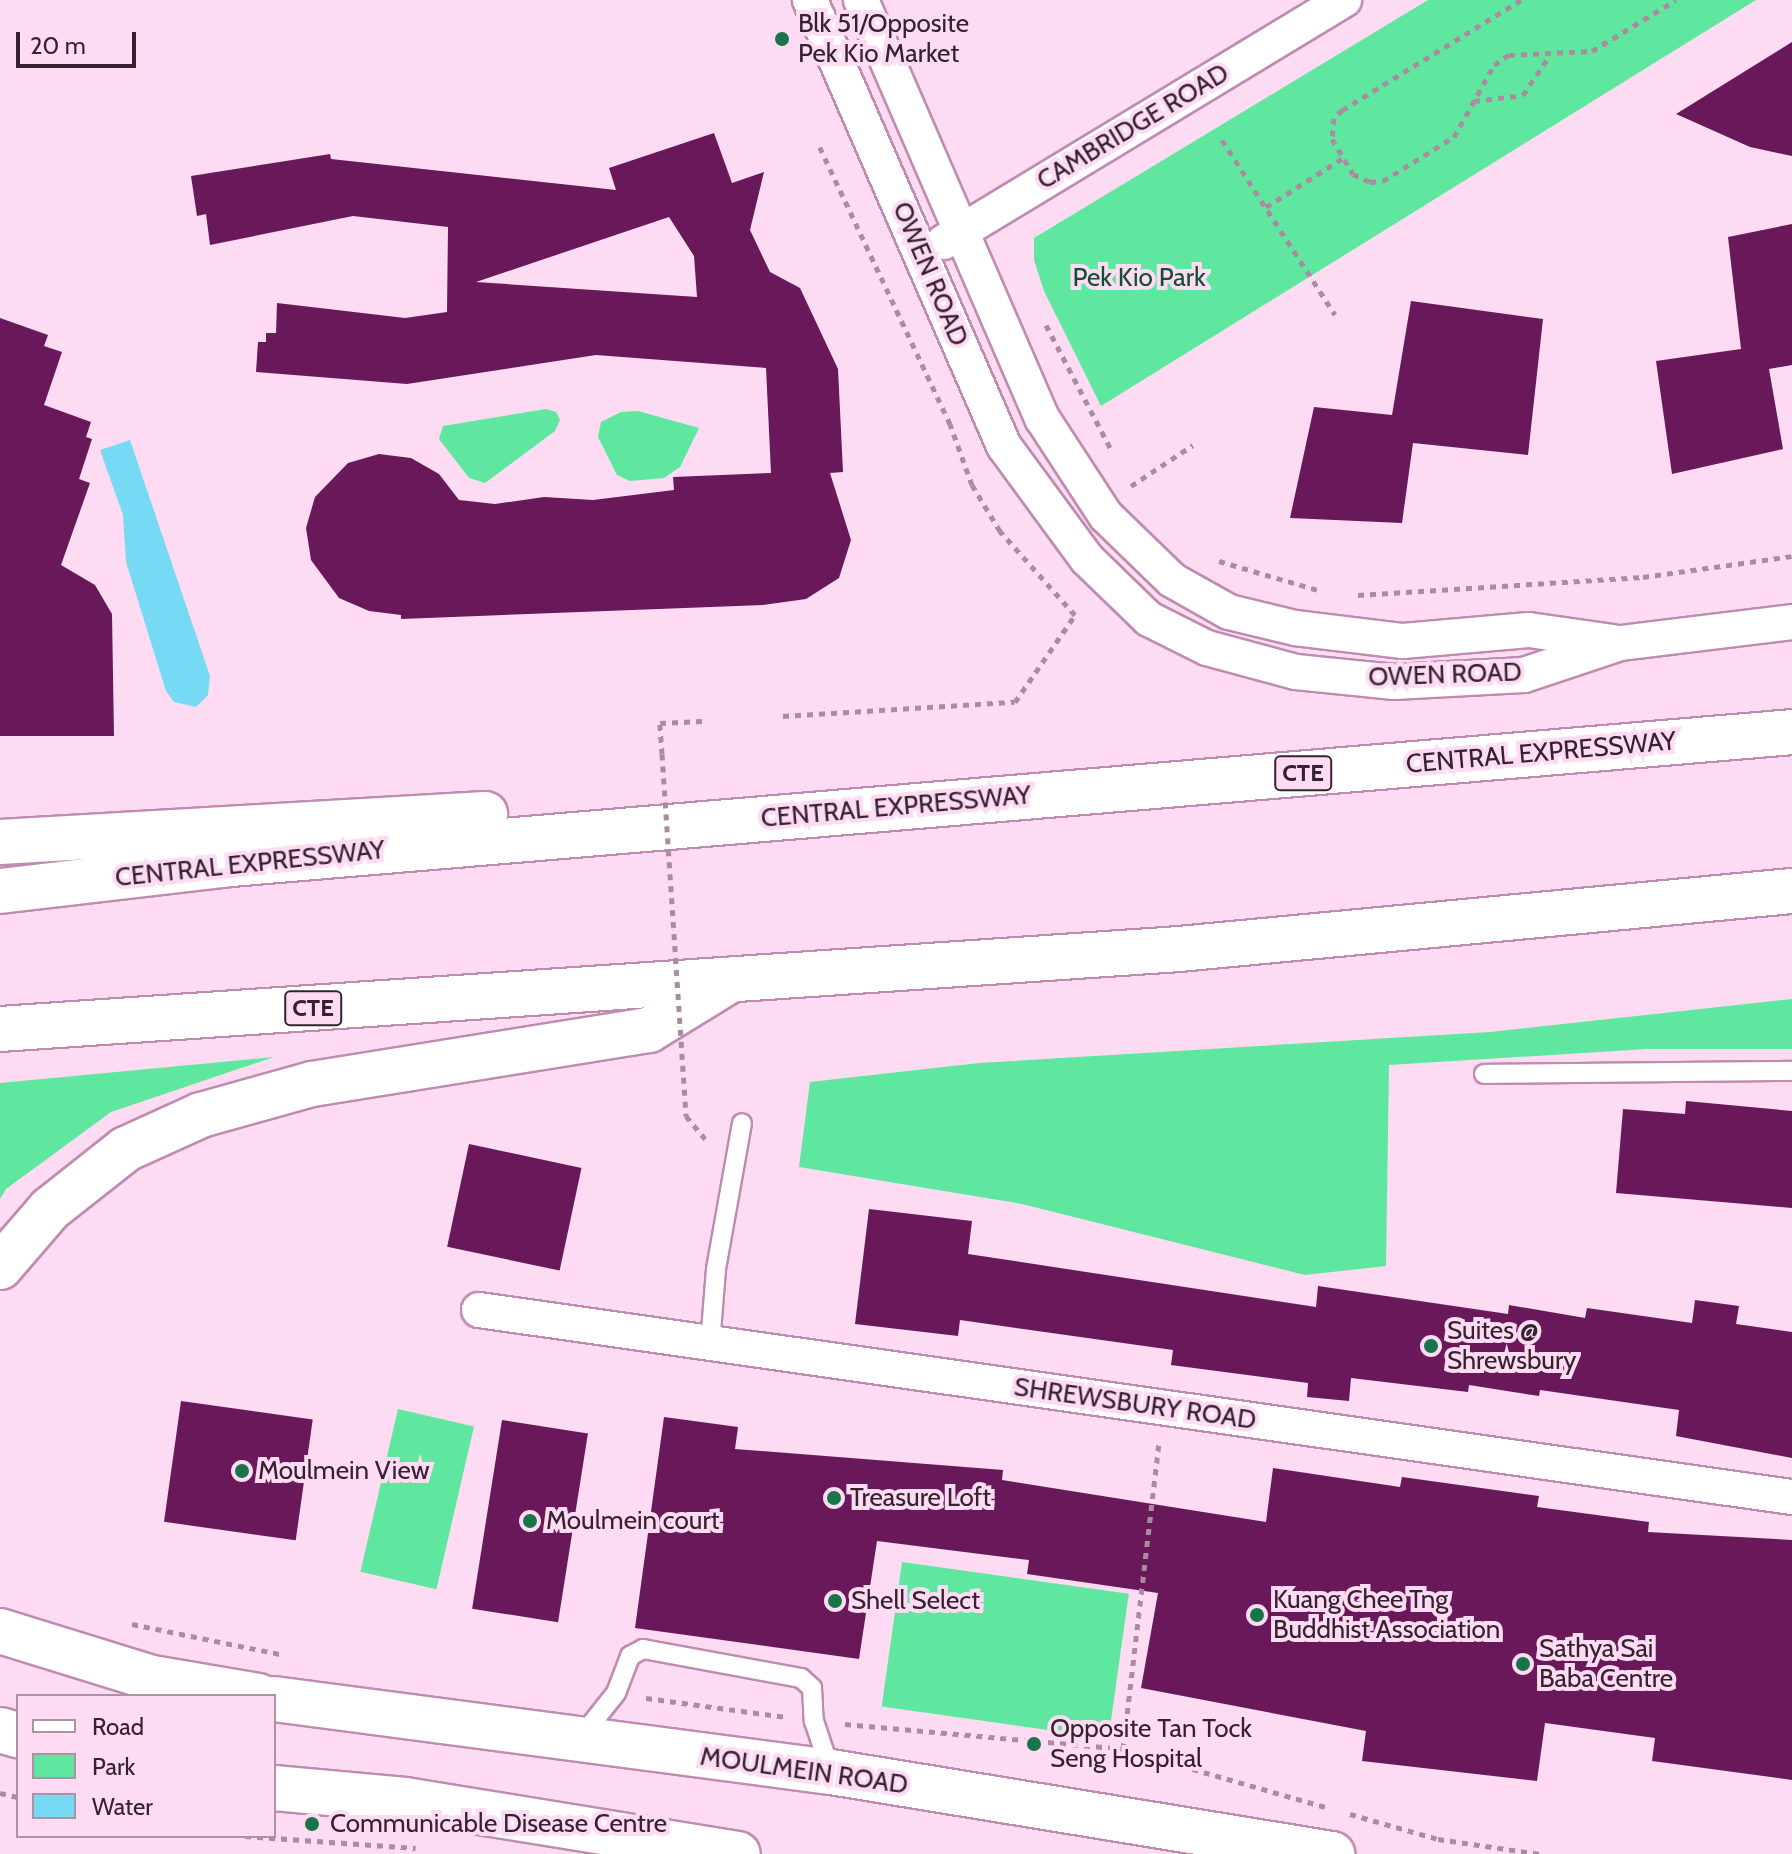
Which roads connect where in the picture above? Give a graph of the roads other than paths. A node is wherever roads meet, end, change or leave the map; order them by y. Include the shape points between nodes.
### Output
1 (810, 0) edge
2 (861, 0) edge
3 (1344, 0) edge
4 (962, 231) junction
5 (923, 255) junction
6 (1792, 622) edge
7 (1621, 643) junction
8 (1792, 732) edge
9 (573, 834) junction
10 (0, 842) edge
11 (0, 891) edge
12 (1792, 891) edge
13 (729, 980) junction
14 (0, 1029) edge
15 (1792, 1071) edge
16 (1484, 1074) dead end
17 (742, 1123) dead end
18 (0, 1267) edge
19 (479, 1310) dead end
20 (710, 1344) junction
21 (1792, 1497) edge
22 (0, 1631) edge
23 (246, 1694) edge
24 (276, 1699) edge
25 (577, 1743) junction
26 (831, 1772) junction
27 (276, 1788) edge
28 (612, 1844) edge
29 (738, 1854) edge
30 (1332, 1854) edge

1 - 5 street, OWEN ROAD
2 - 4 street, OWEN ROAD
3 - 4 street, CAMBRIDGE ROAD
4 - 5 street, CAMBRIDGE ROAD
4 - 7 street, OWEN ROAD via 1042,418 1106,516 1172,580 1229,612 1295,628 1403,641 1529,630
5 - 7 street, OWEN ROAD via 1004,446 1087,559 1149,619 1207,648 1296,672 1394,682 1524,675
6 - 7 street
8 - 9 main road, CENTRAL EXPRESSWAY / CTE
9 - 10 main road via 505,813
9 - 11 main road, CENTRAL EXPRESSWAY / CTE
12 - 13 main road, CTE via 1179,949
13 - 14 main road, CTE
13 - 18 main road via 649,1030 312,1084 201,1115 126,1149 50,1209
15 - 16 lane
17 - 20 lane via 716,1269
19 - 20 street, SHREWSBURY ROAD
20 - 21 street, SHREWSBURY ROAD
22 - 23 main road via 152,1678
24 - 25 main road, MOULMEIN ROAD
25 - 26 main road, MOULMEIN ROAD
25 - 26 lane via 616,1693 630,1656 643,1649 801,1678 812,1688 814,1721
26 - 30 main road, MOULMEIN ROAD
27 - 28 main road via 405,1800
28 - 29 main road

